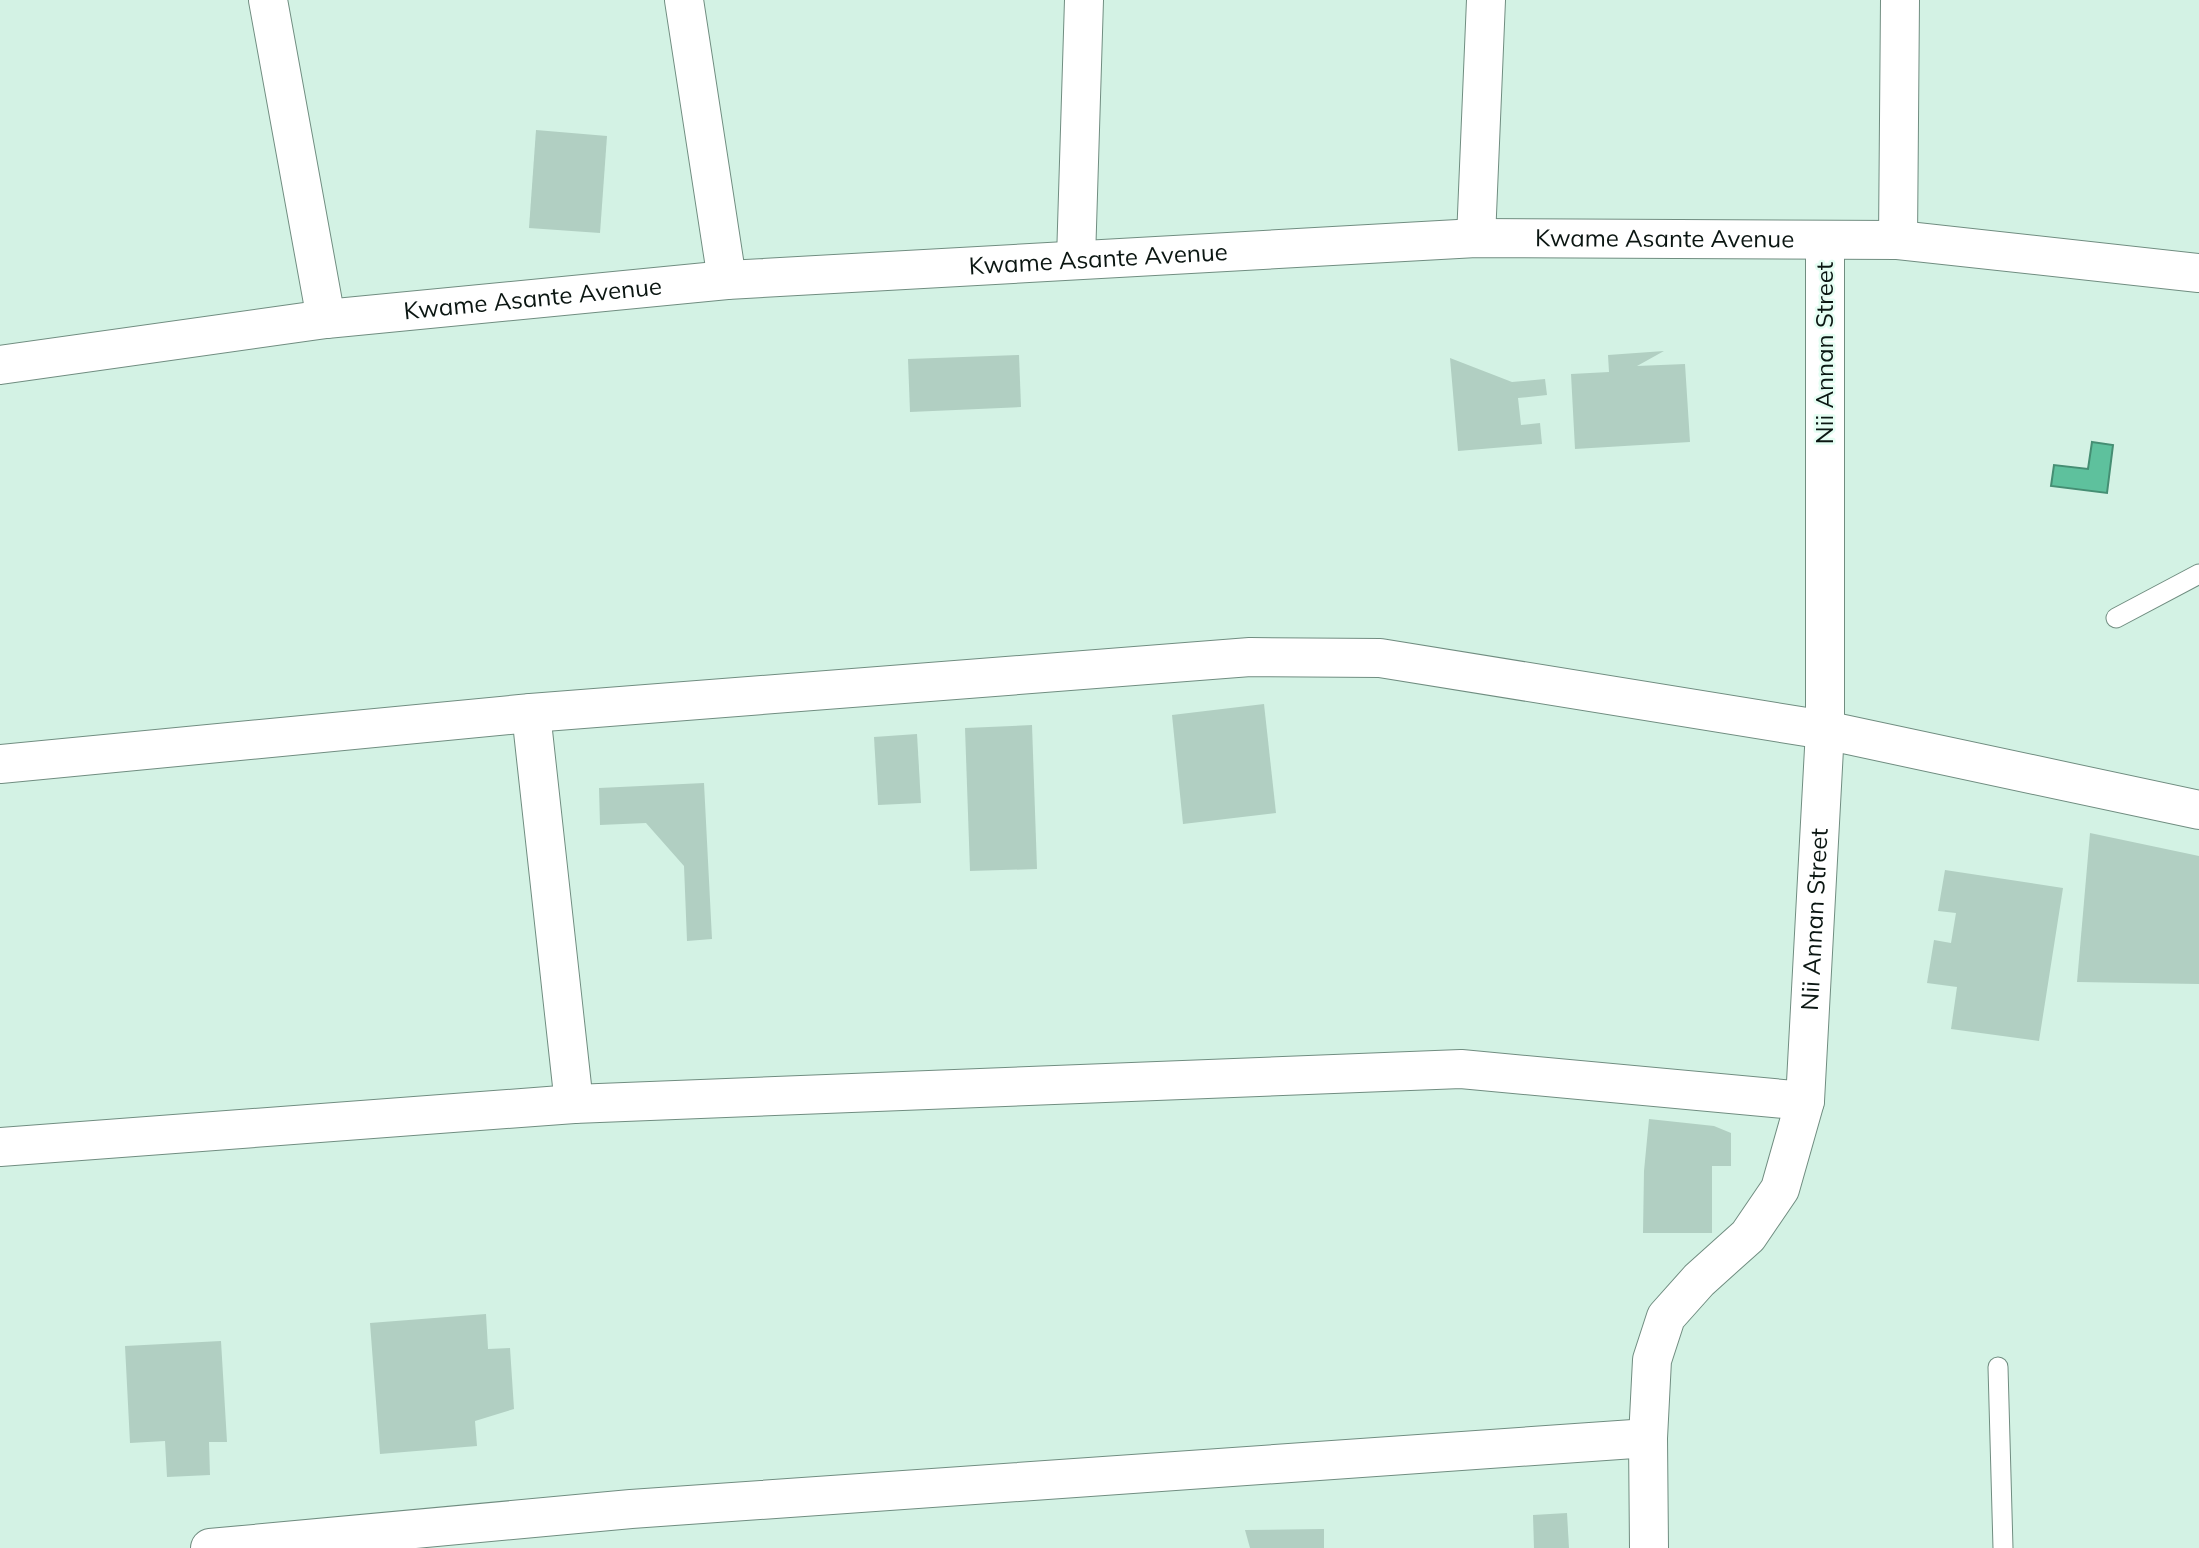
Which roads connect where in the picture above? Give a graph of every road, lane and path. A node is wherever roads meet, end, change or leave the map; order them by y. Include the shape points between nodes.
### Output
1 (268, 0) edge
2 (684, 0) edge
3 (1084, 0) edge
4 (1486, 0) edge
5 (1900, 0) edge
6 (1476, 238) junction
7 (1898, 240) junction
8 (1825, 242) junction
9 (1076, 259) junction
10 (2199, 273) edge
11 (727, 280) junction
12 (327, 319) junction
13 (0, 365) edge
14 (2199, 574) edge
15 (2116, 618) dead end
16 (531, 713) junction
17 (1825, 730) junction
18 (0, 764) edge
19 (2199, 810) edge
20 (1805, 1101) junction
21 (573, 1104) junction
22 (0, 1147) edge
23 (1998, 1367) dead end
24 (1648, 1438) junction
25 (211, 1548) edge
26 (1649, 1548) edge
27 (2003, 1548) edge

1 - 12 street
2 - 11 street
3 - 9 street
4 - 6 street
5 - 7 street
6 - 8 street, Kwame Asante Avenue
6 - 9 street, Kwame Asante Avenue
7 - 8 street, Kwame Asante Avenue
7 - 10 street, Kwame Asante Avenue
8 - 17 street, Nii Annan Street
9 - 11 street, Kwame Asante Avenue
11 - 12 street, Kwame Asante Avenue
12 - 13 street, Kwame Asante Avenue
14 - 15 lane
16 - 17 street via 1250,657 1367,658
16 - 18 street
16 - 21 street
17 - 19 street
17 - 20 street, Nii Annan Street
20 - 21 street via 1461,1069
20 - 24 street, Nii Annan Street via 1780,1189 1748,1236 1666,1317 1652,1360
21 - 22 street
23 - 27 lane
24 - 25 street via 631,1509
24 - 26 street, Nii Annan Street

